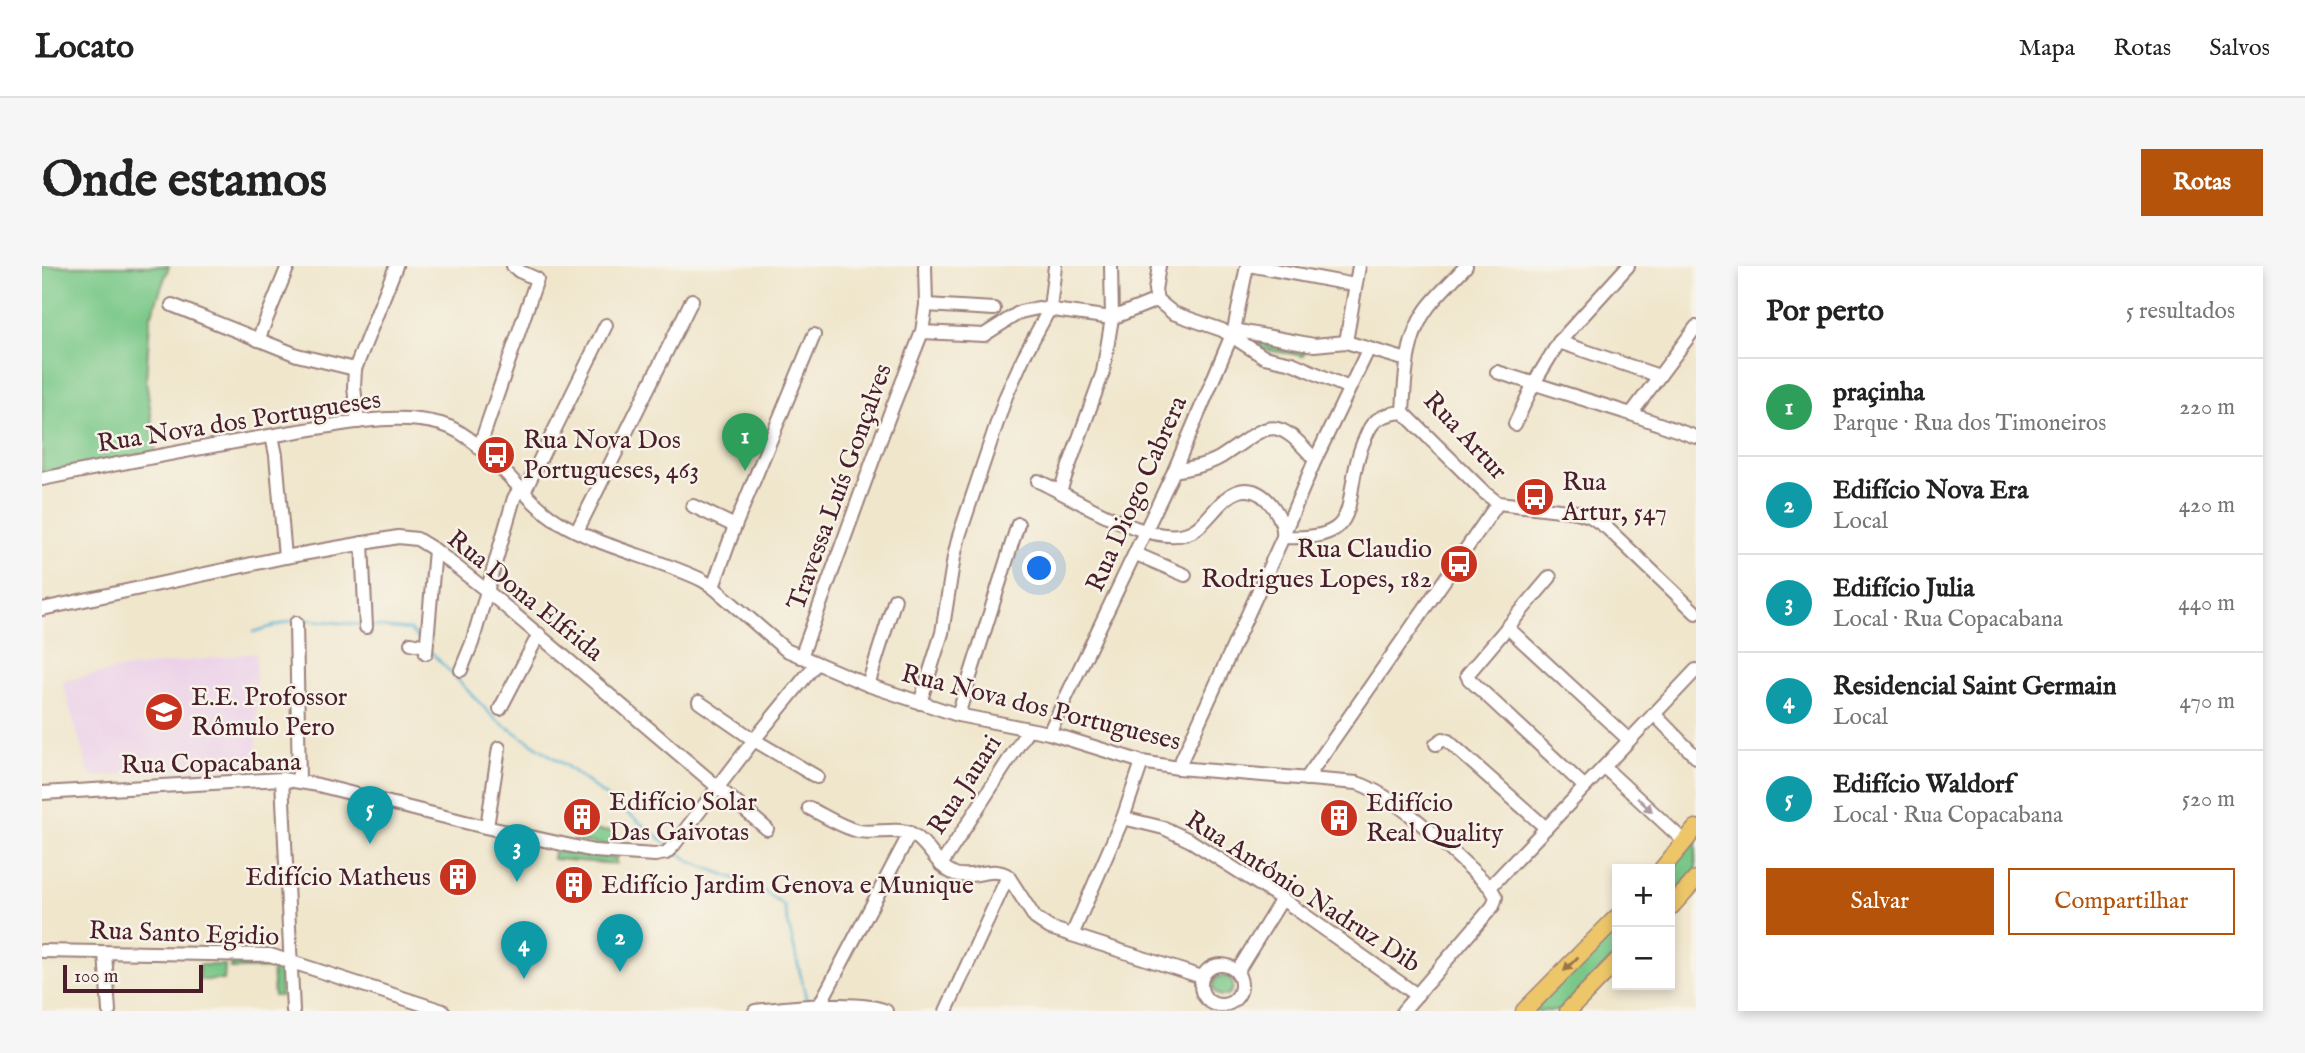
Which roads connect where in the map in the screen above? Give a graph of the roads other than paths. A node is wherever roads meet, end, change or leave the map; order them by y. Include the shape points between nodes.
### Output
1 (288, 266) edge
2 (396, 266) edge
3 (513, 266) edge
4 (1055, 266) edge
5 (1111, 266) edge
6 (1159, 266) edge
7 (1247, 266) edge
8 (1254, 266) edge
9 (1359, 266) edge
10 (1466, 266) edge
11 (1628, 266) edge
12 (929, 267) edge
13 (1355, 285) junction
14 (692, 300) dead end
15 (1157, 300) junction
16 (172, 304) dead end
17 (926, 305) junction
18 (1050, 308) junction
19 (993, 309) dead end
20 (1112, 318) junction
21 (606, 325) dead end
22 (1696, 327) edge
23 (922, 332) junction
24 (1232, 332) junction
25 (814, 335) dead end
26 (258, 340) junction
27 (1346, 342) junction
28 (1559, 342) junction
29 (1368, 350) junction
30 (1407, 360) junction
31 (355, 369) junction
32 (1497, 372) dead end
33 (1659, 376) junction
34 (1534, 383) junction
35 (1349, 388) junction
36 (1403, 412) junction
37 (1631, 414) junction
38 (358, 422) junction
39 (1515, 424) dead end
40 (272, 436) junction
41 (1696, 437) edge
42 (479, 447) junction
43 (1315, 460) junction
44 (1174, 471) junction
45 (42, 479) edge
46 (1038, 481) dead end
47 (522, 490) junction
48 (1060, 491) junction
49 (1498, 503) junction
50 (693, 506) dead end
51 (1018, 524) dead end
52 (735, 526) junction
53 (577, 531) junction
54 (1146, 531) junction
55 (1283, 535) junction
56 (362, 543) junction
57 (435, 550) junction
58 (1136, 554) junction
59 (285, 557) junction
60 (1185, 575) dead end
61 (1550, 577) dead end
62 (713, 587) junction
63 (487, 591) junction
64 (1696, 593) edge
65 (895, 599) dead end
66 (1686, 603) junction
67 (42, 609) edge
68 (1696, 613) edge
69 (296, 623) dead end
70 (366, 627) dead end
71 (1507, 627) junction
72 (539, 635) junction
73 (411, 643) dead end
74 (801, 657) junction
75 (816, 664) junction
76 (461, 670) dead end
77 (1696, 670) edge
78 (868, 685) junction
79 (699, 702) dead end
80 (920, 704) junction
81 (499, 709) dead end
82 (1654, 714) junction
83 (958, 715) junction
84 (1028, 730) junction
85 (1049, 733) junction
86 (754, 740) junction
87 (1629, 740) junction
88 (1436, 744) dead end
89 (499, 748) dead end
90 (1696, 757) edge
91 (1142, 762) junction
92 (1604, 767) junction
93 (1178, 768) junction
94 (817, 777) dead end
95 (282, 779) junction
96 (1306, 779) junction
97 (299, 781) junction
98 (719, 787) junction
99 (1585, 787) junction
100 (42, 793) edge
101 (809, 808) dead end
102 (1123, 818) junction
103 (487, 827) junction
104 (767, 828) dead end
105 (1546, 828) junction
106 (1696, 828) edge
107 (910, 833) junction
108 (1685, 842) junction
109 (1666, 864) edge
110 (941, 865) junction
111 (1008, 876) junction
112 (1696, 880) edge
113 (1490, 887) junction
114 (1282, 899) junction
115 (1675, 903) edge
116 (1612, 926) edge
117 (1072, 935) junction
118 (42, 951) edge
119 (105, 953) junction
120 (291, 960) junction
121 (1612, 966) edge
122 (1237, 972) junction
123 (1202, 977) junction
124 (1417, 995) junction
125 (819, 1006) junction
126 (1221, 1009) edge
127 (109, 1011) edge
128 (293, 1011) edge
129 (443, 1011) edge
130 (755, 1011) edge
131 (886, 1011) edge
132 (946, 1011) edge
133 (1403, 1011) edge
134 (1524, 1011) edge
135 (1568, 1011) edge

1 - 26 street
2 - 31 street
3 - 42 street via 537,279
4 - 18 street
5 - 20 street
6 - 15 street
7 - 24 street, Rua Diogo Cabrera
8 - 13 street
9 - 13 street
10 - 30 street, Rua Artur via 1420,319
11 - 28 street
12 - 17 street, Travessa Luís Gonçalves
13 - 27 street
14 - 53 street
15 - 20 street
15 - 24 street via 1173,313
16 - 26 street
17 - 19 street
17 - 23 street, Travessa Luís Gonçalves
18 - 20 street
18 - 23 street via 1020,312 984,335
18 - 80 street via 1006,396 983,463 954,557 942,634
20 - 48 street via 1103,372
21 - 47 street
22 - 33 street
23 - 74 street, Travessa Luís Gonçalves
24 - 27 street via 1314,345
24 - 35 street via 1264,357 1292,363
24 - 44 street, Rua Diogo Cabrera
25 - 52 street
26 - 31 street
27 - 29 street
28 - 33 street
28 - 34 street
29 - 30 street
29 - 35 street
30 - 36 street, Rua Artur
31 - 38 street
32 - 34 street
33 - 37 street
34 - 37 street
34 - 39 street
35 - 43 street
36 - 49 street, Rua Artur
36 - 55 street via 1376,421 1369,429 1358,455 1349,508 1340,525 1323,535
37 - 41 street
38 - 40 street, Rua Nova dos Portugueses
38 - 42 street, Rua Nova dos Portugueses via 426,421 456,430
40 - 45 street, Rua Nova dos Portugueses
40 - 59 street
42 - 47 street, Rua Nova dos Portugueses
43 - 44 street via 1291,434 1272,429 1250,436 1214,461
43 - 55 street
44 - 54 street, Rua Diogo Cabrera
46 - 48 street
47 - 53 street, Rua Nova dos Portugueses via 548,514
47 - 63 street via 514,498
48 - 54 street
49 - 66 street, Rua Artur via 1590,516
49 - 96 street
50 - 52 street
51 - 83 street
52 - 62 street
53 - 62 street, Rua Nova dos Portugueses
54 - 55 street via 1188,534 1229,497 1246,489 1272,506
54 - 58 street, Rua Diogo Cabrera
55 - 93 street
56 - 57 street, Rua Dona Elfrida via 407,537
56 - 59 street, Rua Dona Elfrida
56 - 70 street
57 - 63 street, Rua Dona Elfrida
57 - 73 street via 426,650
58 - 60 street
58 - 85 street, Rua Diogo Cabrera
59 - 67 street, Rua Dona Elfrida
61 - 71 street
62 - 74 street, Rua Nova dos Portugueses via 772,639
63 - 72 street, Rua Dona Elfrida
63 - 76 street
64 - 66 street
65 - 78 street
66 - 68 street, Rua Artur
69 - 97 street
71 - 87 street
71 - 99 street via 1468,677
72 - 81 street
72 - 98 street, Rua Dona Elfrida
74 - 75 street, Rua Nova dos Portugueses
75 - 78 street, Rua Nova dos Portugueses
75 - 86 street
77 - 82 street
78 - 80 street, Rua Nova dos Portugueses
79 - 86 street
80 - 83 street, Rua Nova dos Portugueses
82 - 87 street
82 - 90 street
83 - 84 street, Rua Nova dos Portugueses
84 - 85 street, Rua Nova dos Portugueses
84 - 110 street, Rua Jauari
85 - 91 street, Rua Nova dos Portugueses
86 - 94 street
86 - 98 street
87 - 92 street
88 - 105 street via 1448,741
89 - 103 street
91 - 93 street, Rua Nova dos Portugueses
91 - 102 street
92 - 99 street
92 -> 108 street
93 - 96 street, Rua Nova dos Portugueses
95 - 97 street, Rua Copacabana
95 - 100 street, Rua Copacabana
95 - 120 street
96 - 113 street, Rua Nova dos Portugueses via 1357,783 1382,793
97 - 103 street, Rua Copacabana
98 - 103 street, Rua Copacabana via 673,846 655,855 594,851
98 - 104 street, Rua Dona Elfrida
99 - 105 street
101 - 107 street via 857,831
102 - 114 street, Rua Antônio Nadruz Dib via 1177,833
102 - 117 street
105 - 113 street
106 - 108 main road
107 - 110 street
107 - 125 street
108 - 109 main road
110 - 111 street via 962,875 996,872
111 - 117 street via 1035,918
111 - 132 street
112 - 115 main road
113 - 124 street via 1496,897 1493,906
114 - 122 street
114 - 124 street, Rua Antônio Nadruz Dib
116 -> 134 main road
117 - 123 street
118 - 119 street, Rua Santo Egidio
119 - 120 street, Rua Santo Egidio via 266,955
119 - 127 street
120 - 128 street
120 - 129 street, Rua Santo Egidio
121 - 135 main road
122 - 123 street via 1214,966
122 - 126 street via 1240,994
123 - 126 street via 1204,996
124 - 133 street
125 - 130 street
125 - 131 street

